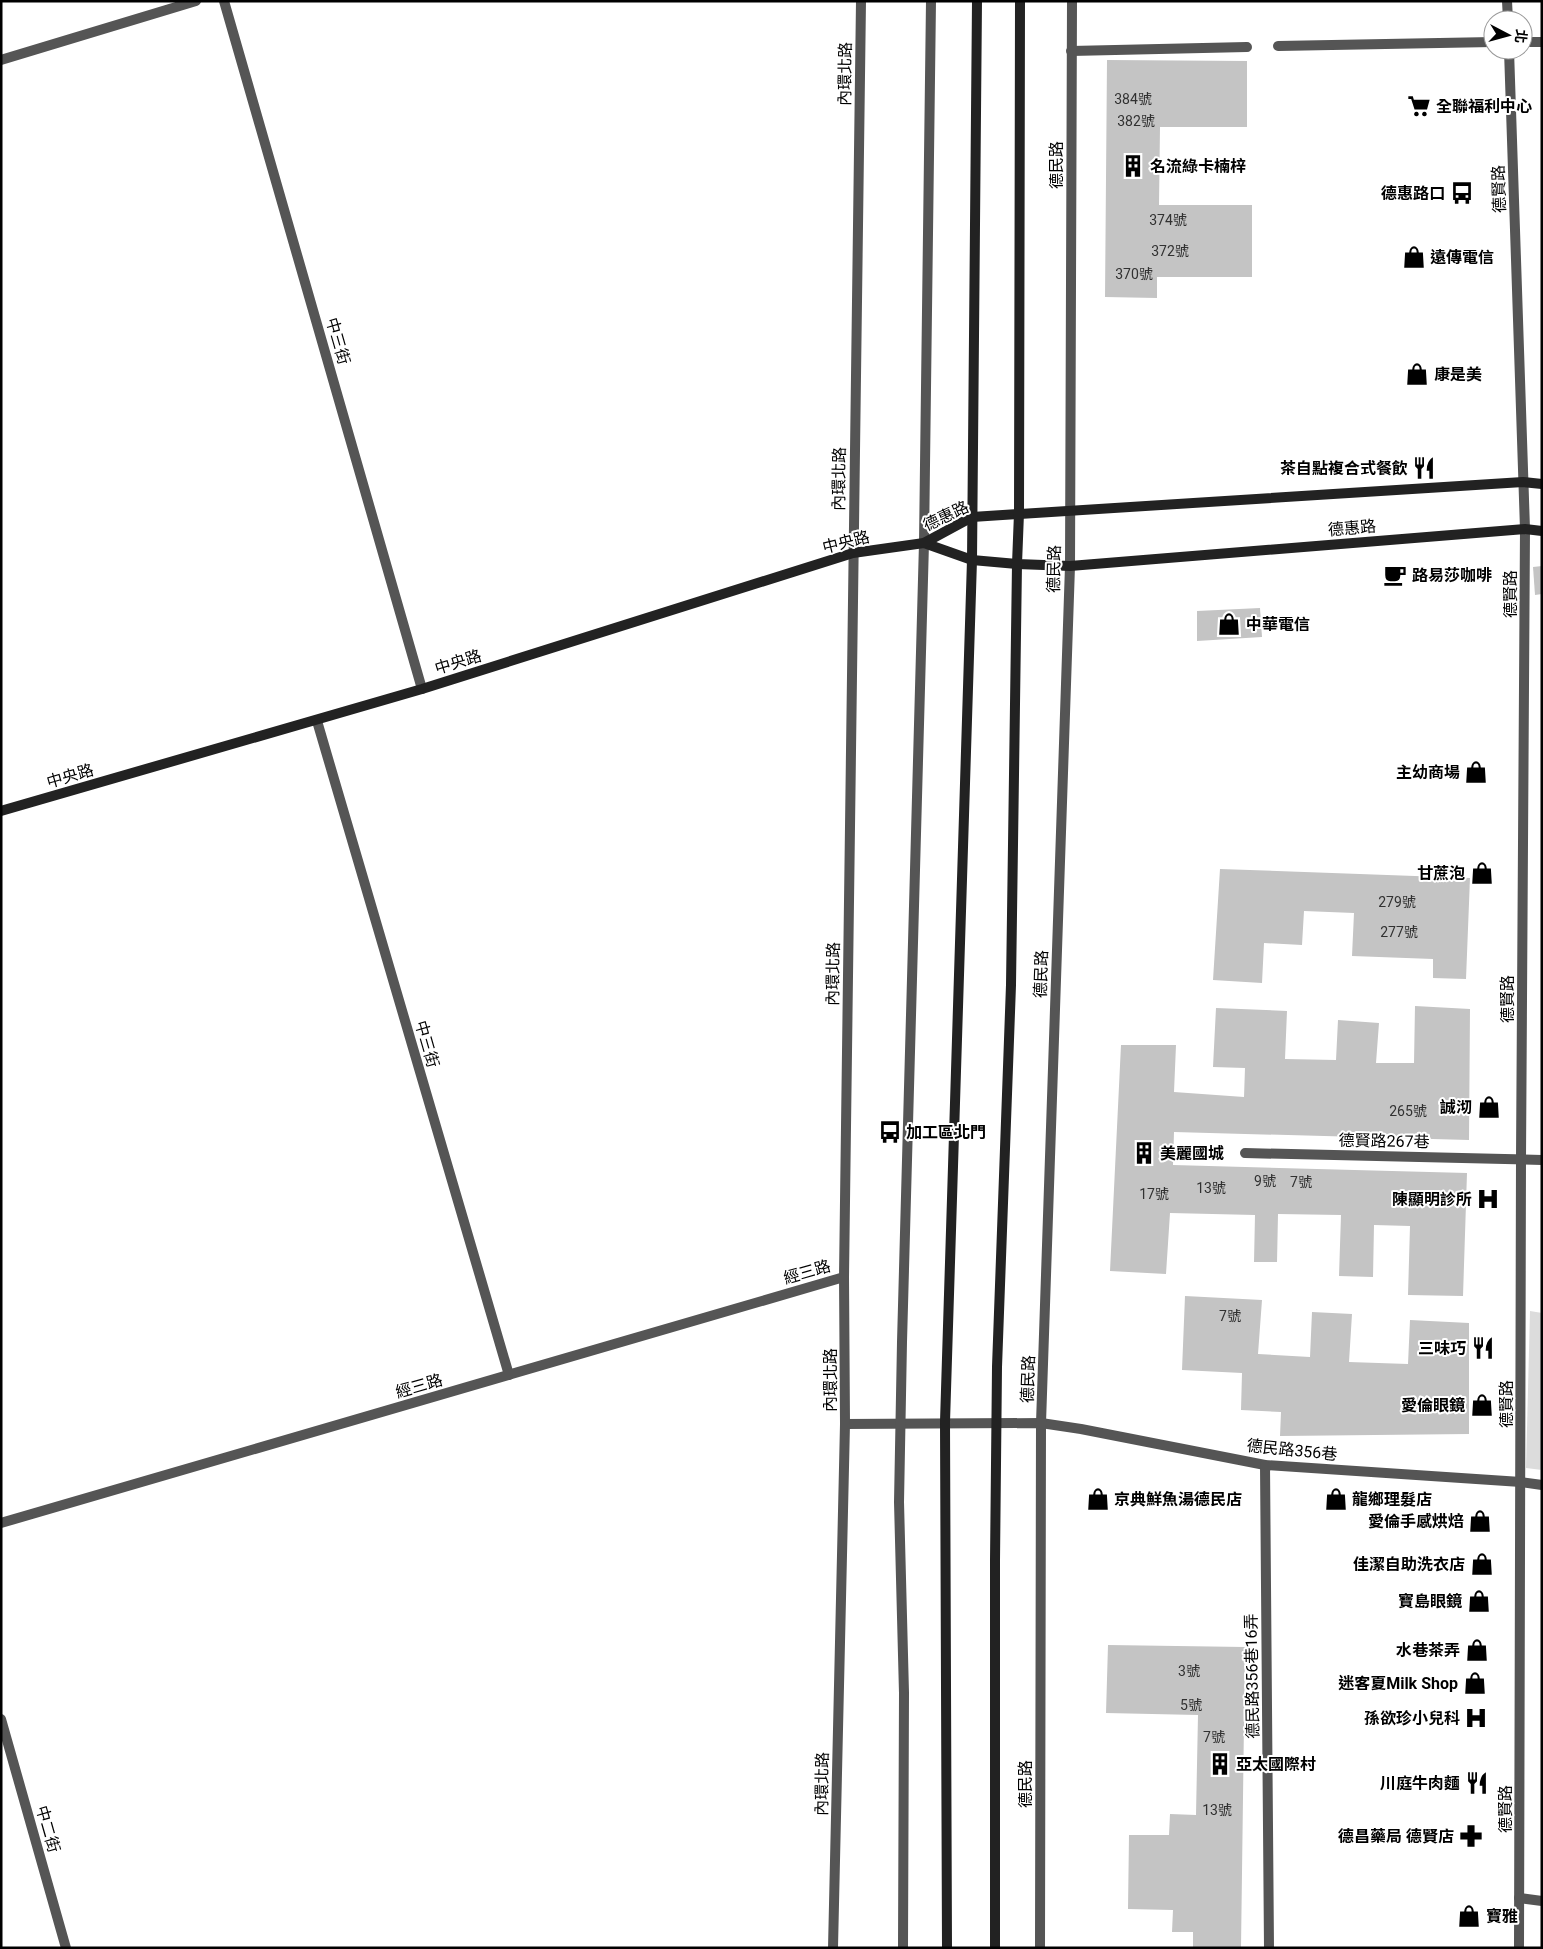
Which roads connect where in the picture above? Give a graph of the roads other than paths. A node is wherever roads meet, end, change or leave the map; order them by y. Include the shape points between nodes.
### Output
1 (196, 1) edge
2 (224, 1) edge
3 (861, 1) edge
4 (931, 1) edge
5 (977, 1) edge
6 (1020, 1) edge
7 (1072, 1) edge
8 (1483, 42) edge
9 (1278, 46) dead end
10 (1248, 47) dead end
11 (1071, 51) junction
12 (1, 60) edge
13 (1509, 60) edge
14 (1524, 482) junction
15 (1542, 484) edge
16 (1070, 512) junction
17 (1019, 513) junction
18 (972, 517) junction
19 (1526, 529) junction
20 (1542, 530) edge
21 (924, 543) junction
22 (853, 553) junction
23 (972, 560) junction
24 (1017, 564) junction
25 (1070, 566) junction
26 (422, 689) junction
27 (317, 721) junction
28 (1, 811) edge
29 (1245, 1153) dead end
30 (1521, 1158) junction
31 (1542, 1160) edge
32 (844, 1277) junction
33 (509, 1375) junction
34 (946, 1422) junction
35 (901, 1423) junction
36 (996, 1423) junction
37 (1042, 1423) junction
38 (845, 1424) junction
39 (1265, 1465) junction
40 (1521, 1482) junction
41 (1542, 1485) edge
42 (1, 1523) edge
43 (1, 1718) edge
44 (1519, 1898) junction
45 (1542, 1901) edge
46 (66, 1948) edge
47 (833, 1948) edge
48 (903, 1948) edge
49 (947, 1948) edge
50 (995, 1948) edge
51 (1040, 1948) edge
52 (1269, 1948) edge
53 (1519, 1948) edge

1 - 12 street
2 - 26 street, 中三街
3 - 22 street, 內環北路
4 - 21 street
5 - 18 street
6 - 17 street, 德民路
7 - 11 street, 德民路
8 - 9 street
10 - 11 street
11 - 16 street, 德民路
13 - 14 street, 德賢路
14 - 15 street, 德惠路
14 - 16 street, 德惠路
14 - 19 street, 德賢路
16 - 17 street, 德惠路
16 - 25 street, 德民路
17 - 18 street, 德惠路
17 - 24 street, 德民路
18 - 21 street, 德惠路
18 - 23 street
19 - 20 street, 德惠路
19 - 25 street, 德惠路
19 - 30 street, 德賢路
21 - 22 street, 中央路
21 - 23 street, 德惠路
21 - 35 street
22 - 26 street, 中央路
22 - 32 street, 內環北路
23 - 24 street, 德惠路
23 - 34 street
24 - 25 street, 德惠路
24 - 36 street, 德民路 via 1011,985
25 - 37 street, 德民路
26 - 27 street, 中央路
27 - 28 street, 中央路
27 - 33 street, 中三街
29 - 30 street, 德賢路267巷
30 - 31 street, 德賢路267巷
30 - 40 street, 德賢路
32 - 33 street, 經三路
32 - 38 street, 內環北路
33 - 42 street, 經三路
34 - 35 street, 德民路356巷
34 - 36 street, 德民路356巷
34 - 49 street
35 - 38 street, 德民路356巷
35 - 48 street
36 - 37 street, 德民路356巷
36 - 50 street, 德民路
37 - 39 street, 德民路356巷
37 - 51 street, 德民路
38 - 47 street, 內環北路
39 - 40 street, 德民路356巷
39 - 52 street, 德民路356巷16弄
40 - 41 street, 德民路356巷
40 - 44 street, 德賢路
43 - 46 street, 中二街
44 - 45 street
44 - 53 street, 德賢路

